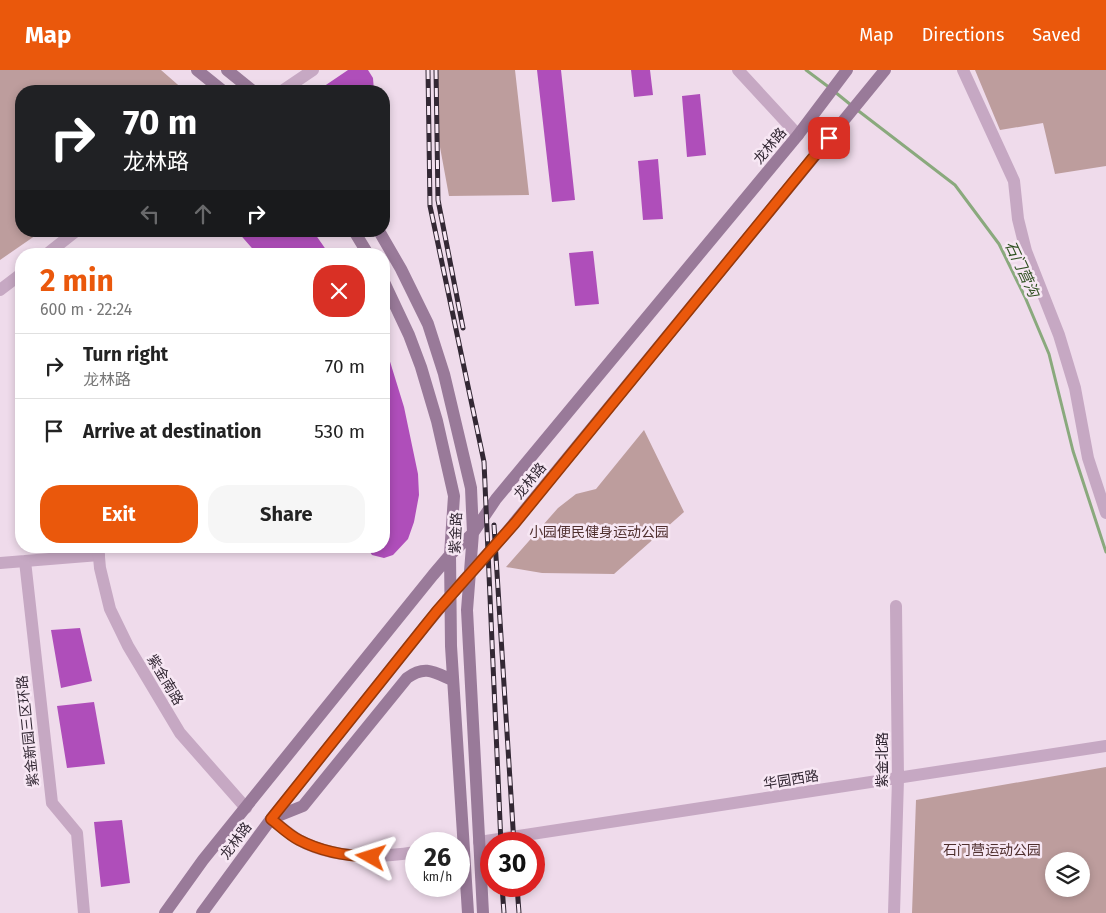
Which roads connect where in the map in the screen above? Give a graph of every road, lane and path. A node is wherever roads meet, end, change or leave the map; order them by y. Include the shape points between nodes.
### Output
1 (197, 70) edge
2 (227, 70) edge
3 (313, 70) edge
4 (738, 70) edge
5 (847, 70) edge
6 (885, 70) edge
7 (963, 70) edge
8 (216, 85) edge
9 (246, 85) edge
10 (291, 85) edge
11 (798, 135) junction
12 (72, 237) edge
13 (358, 237) edge
14 (382, 237) edge
15 (64, 248) edge
16 (364, 248) edge
17 (388, 248) edge
18 (390, 251) edge
19 (15, 279) edge
20 (0, 290) edge
21 (390, 295) edge
22 (1106, 513) edge
23 (473, 533) junction
24 (83, 553) edge
25 (98, 553) edge
26 (450, 555) junction
27 (25, 561) junction
28 (0, 563) edge
29 (469, 576) junction
30 (450, 596) junction
31 (896, 606) dead end
32 (452, 680) junction
33 (1106, 746) edge
34 (898, 779) junction
35 (246, 808) junction
36 (271, 819) junction
37 (460, 832) edge
38 (479, 842) junction
39 (405, 854) edge
40 (466, 897) edge
41 (84, 913) edge
42 (165, 913) edge
43 (202, 913) edge
44 (468, 913) edge
45 (483, 913) edge
46 (894, 913) edge

1 - 8 main road
2 - 9 main road
3 - 10 street
4 - 11 street
5 - 11 main road, 龙林路
6 - 29 main road, 龙林路
7 - 22 street via 1014,181 1026,251 1073,379 1088,458
11 - 23 main road, 龙林路 via 496,499
12 - 15 street
13 - 16 main road
14 - 17 main road, 紫金路
18 - 23 main road, 紫金路 via 428,324 444,374 471,488
19 - 20 street
21 - 26 main road, 紫金路 via 421,367 437,421 454,496
23 - 26 main road, 龙林路
23 - 29 main road, 紫金路
24 - 27 street
25 - 35 street, 紫金南路 via 110,609 148,681 180,733
26 - 30 main road, 紫金路
26 - 35 main road, 龙林路
27 - 28 street
27 - 41 street, 紫金新园三区环路 via 52,803 77,833
29 - 30 main road, 龙林路
29 - 38 main road, 紫金路 via 467,610
30 - 32 main road, 紫金路
30 - 36 main road, 龙林路
31 - 34 street, 紫金北路
32 - 36 main road via 423,670 407,678 303,806
32 - 37 main road, 紫金路
33 - 34 street, 华园西路
34 - 38 street, 华园西路
34 - 46 street, 紫金北路
35 - 42 main road, 龙林路
36 - 39 street via 312,846 357,856
36 - 43 main road, 龙林路
38 - 45 main road, 紫金路
40 - 44 main road, 紫金路

